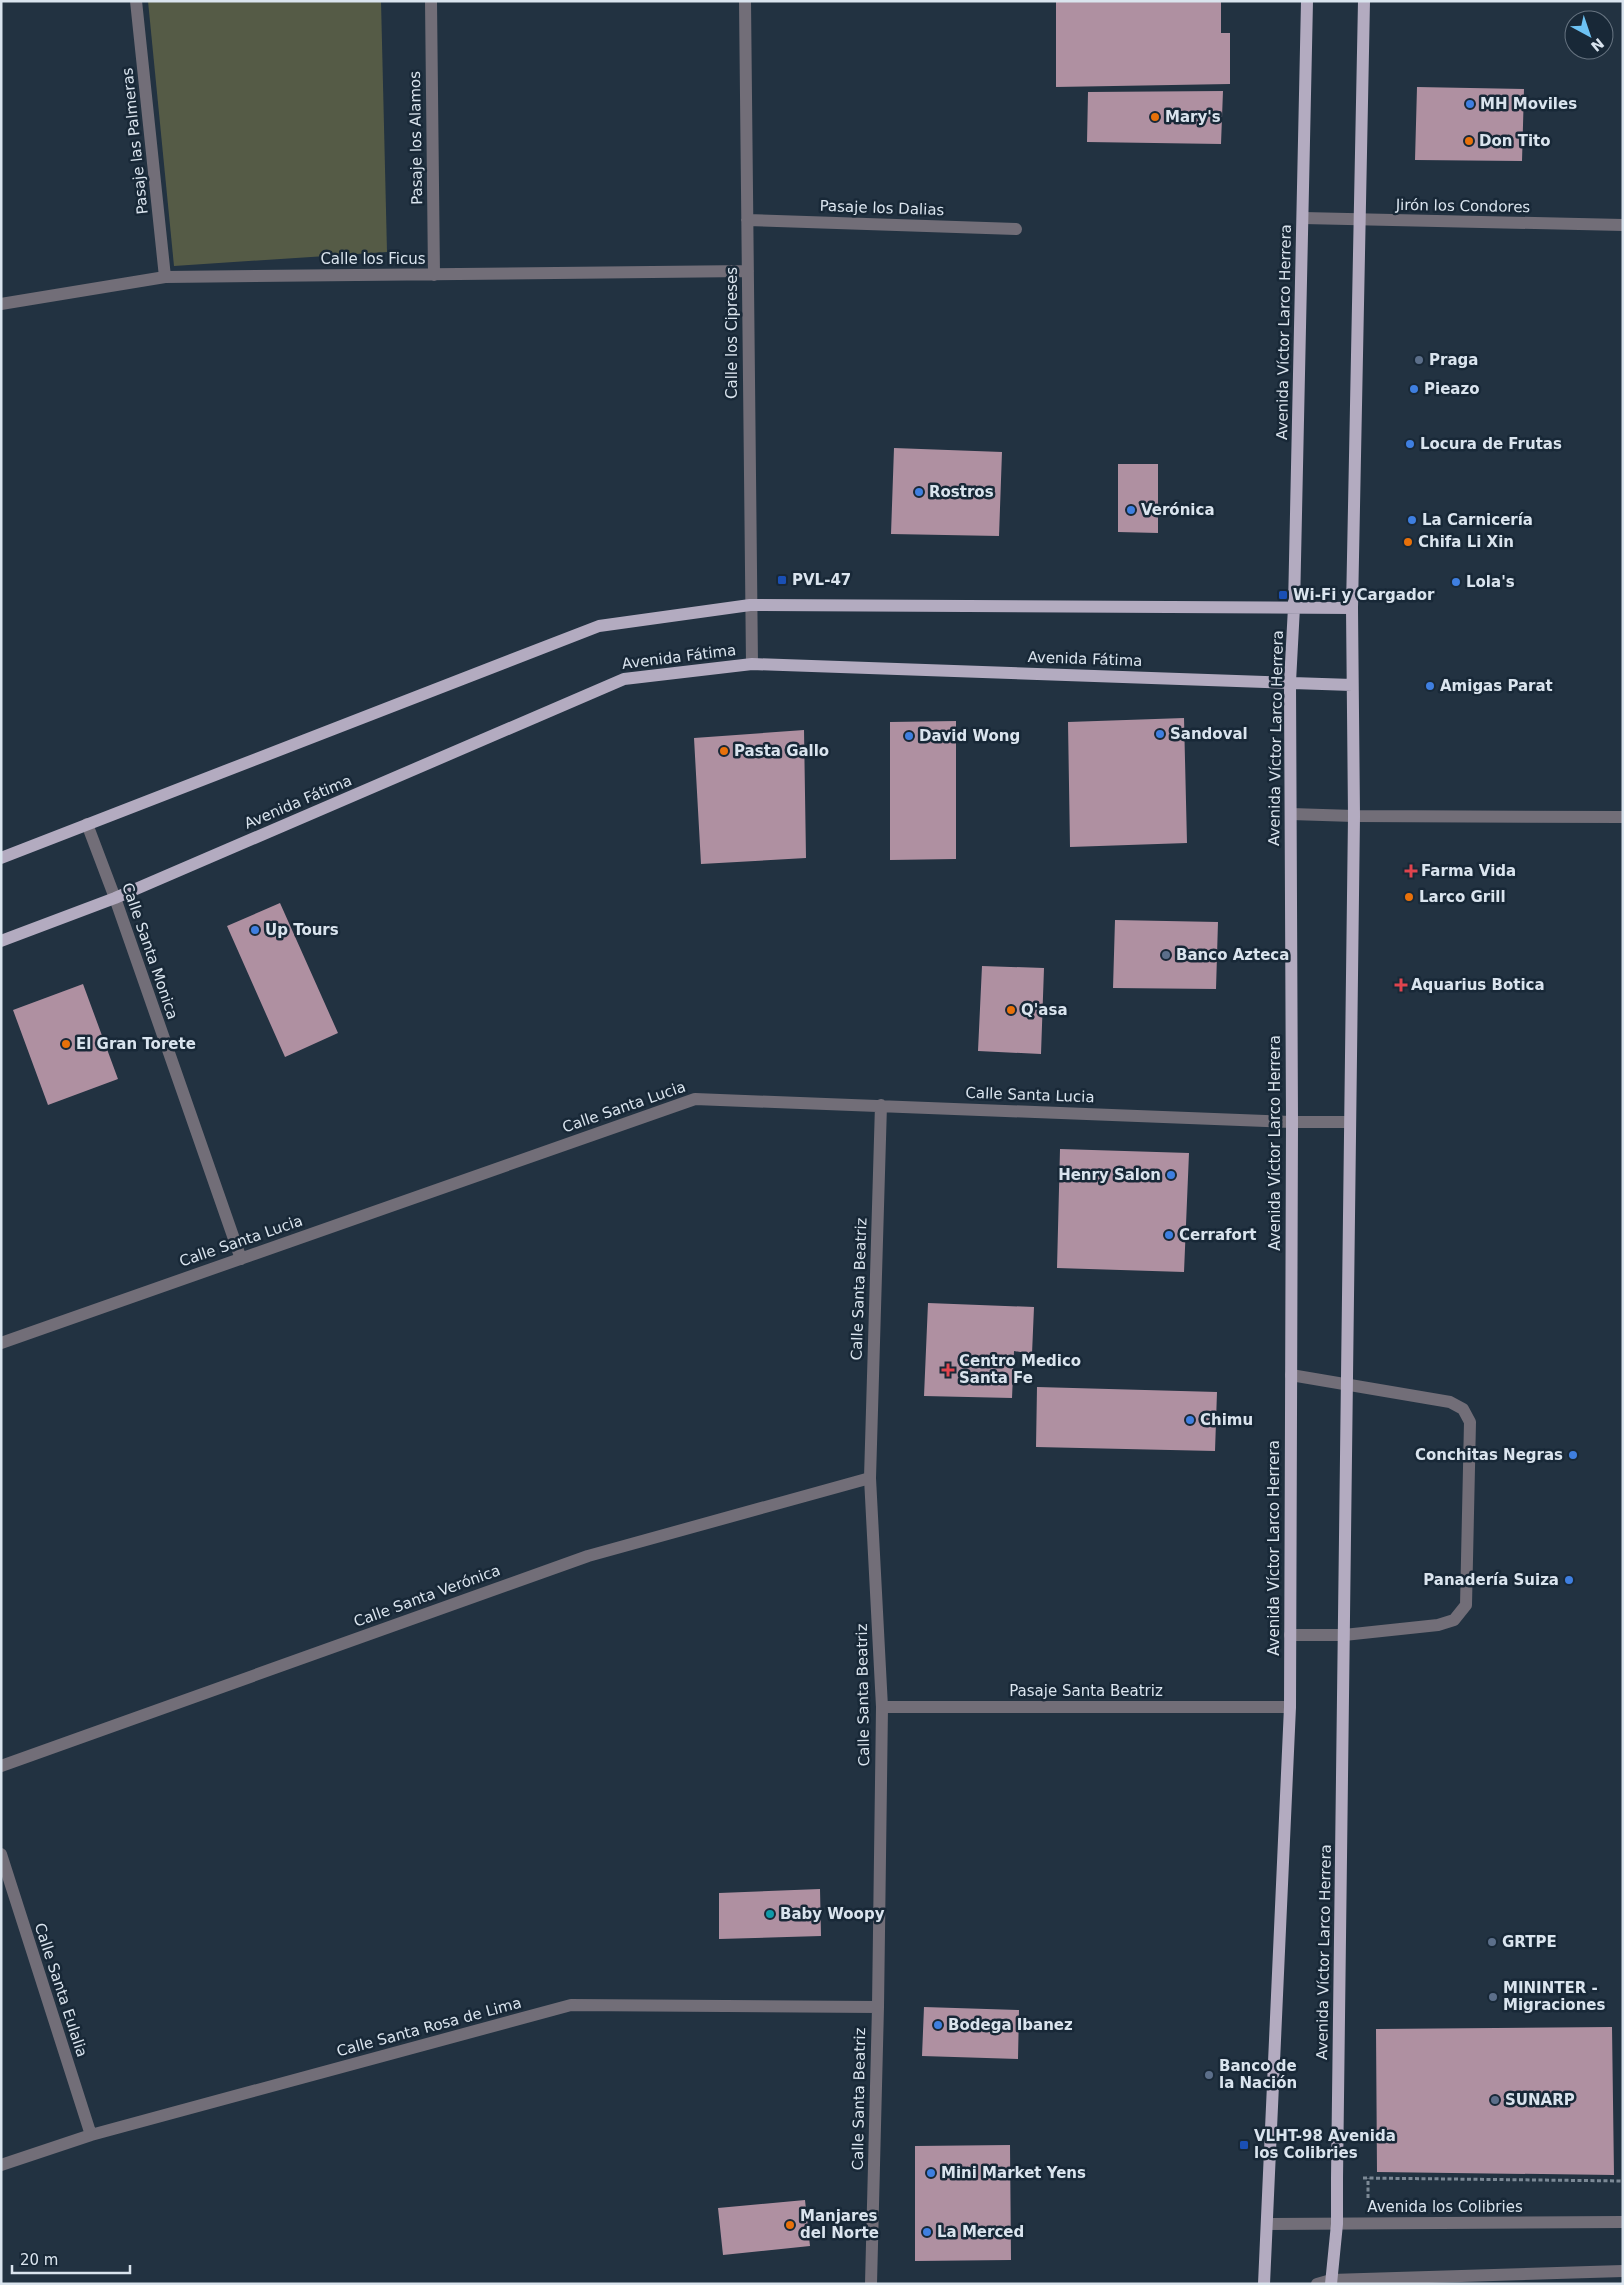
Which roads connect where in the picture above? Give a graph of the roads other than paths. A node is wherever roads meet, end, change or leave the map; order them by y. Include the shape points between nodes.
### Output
1 (136, 1) edge
2 (431, 1) edge
3 (745, 1) edge
4 (1307, 1) edge
5 (1364, 1) edge
6 (1303, 218) junction
7 (747, 220) junction
8 (1359, 220) junction
9 (1623, 225) edge
10 (1016, 229) dead end
11 (748, 271) junction
12 (434, 275) junction
13 (165, 277) junction
14 (1, 304) edge
15 (750, 605) junction
16 (1294, 607) junction
17 (1352, 608) junction
18 (752, 664) junction
19 (1290, 682) junction
20 (1352, 685) junction
21 (1291, 814) junction
22 (1354, 816) junction
23 (1623, 817) edge
24 (87, 824) junction
25 (1, 858) edge
26 (115, 898) junction
27 (1, 941) edge
28 (881, 1105) junction
29 (1292, 1122) junction
30 (1350, 1122) junction
31 (241, 1259) junction
32 (1, 1343) edge
33 (1291, 1375) junction
34 (1347, 1383) junction
35 (870, 1478) junction
36 (1344, 1634) junction
37 (1290, 1635) junction
38 (882, 1707) junction
39 (1290, 1707) junction
40 (1, 1766) edge
41 (1, 1854) edge
42 (878, 2007) junction
43 (90, 2135) junction
44 (1, 2165) edge
45 (1623, 2222) edge
46 (1267, 2224) junction
47 (1337, 2224) junction
48 (1623, 2271) edge
49 (1331, 2282) edge
50 (871, 2284) edge
51 (1264, 2284) edge
52 (1317, 2284) edge

1 - 13 street, Pasaje las Palmeras
2 - 12 street, Pasaje los Alamos
3 - 7 street, Calle los Cipreses
4 - 6 main road, Avenida Víctor Larco Herrera
5 - 8 main road, Avenida Víctor Larco Herrera
6 - 8 street, Jirón los Condores
6 - 16 main road, Avenida Víctor Larco Herrera
7 - 10 street, Pasaje los Dalias
7 - 11 street, Calle los Cipreses
8 - 9 street, Jirón los Condores
8 - 17 main road, Avenida Víctor Larco Herrera
11 - 12 street, Calle los Ficus
11 - 15 street, Calle los Cipreses
12 - 13 street, Calle los Ficus
13 - 14 street, Calle los Ficus
15 - 16 main road
15 - 18 street, Calle los Cipreses
15 - 24 main road via 599,626
16 - 17 main road
16 - 19 main road, Avenida Víctor Larco Herrera
17 - 20 main road, Avenida Víctor Larco Herrera
18 - 19 main road, Avenida Fátima
18 - 26 main road, Avenida Fátima via 624,679
19 - 20 main road, Avenida Fátima
19 - 21 main road, Avenida Víctor Larco Herrera
20 - 22 main road, Avenida Víctor Larco Herrera
21 - 22 street
21 - 29 main road, Avenida Víctor Larco Herrera
22 - 23 street
22 - 30 main road, Avenida Víctor Larco Herrera
24 - 25 main road
24 - 26 street, Calle Santa Monica
26 - 27 main road, Avenida Fátima
26 - 31 street, Calle Santa Monica
28 - 29 street, Calle Santa Lucia
28 - 31 street, Calle Santa Lucia via 695,1099
28 - 35 street, Calle Santa Beatriz
29 - 30 street, Calle Santa Lucia
29 - 33 main road, Avenida Víctor Larco Herrera
30 - 34 main road, Avenida Víctor Larco Herrera
31 - 32 street, Calle Santa Lucia
33 - 34 street
33 - 37 main road, Avenida Víctor Larco Herrera
34 - 36 main road, Avenida Víctor Larco Herrera
34 - 36 street via 1450,1402 1463,1409 1470,1422 1466,1605 1454,1620 1438,1625
35 - 38 street, Calle Santa Beatriz
35 - 40 street, Calle Santa Verónica via 588,1556
36 - 37 street
36 - 47 main road, Avenida Víctor Larco Herrera
37 - 39 main road, Avenida Víctor Larco Herrera
38 - 39 street, Pasaje Santa Beatriz
38 - 42 street, Calle Santa Beatriz
39 - 46 main road, Avenida Víctor Larco Herrera
41 - 43 street, Calle Santa Eulalia
42 - 43 street, Calle Santa Rosa de Lima via 571,2005
42 - 50 street, Calle Santa Beatriz
43 - 44 street, Calle Santa Rosa de Lima
45 - 47 street, Avenida los Colibries
46 - 47 street, Avenida los Colibries
46 - 51 main road, Avenida Víctor Larco Herrera
47 - 49 main road, Avenida Víctor Larco Herrera
48 - 49 street
49 - 52 street

